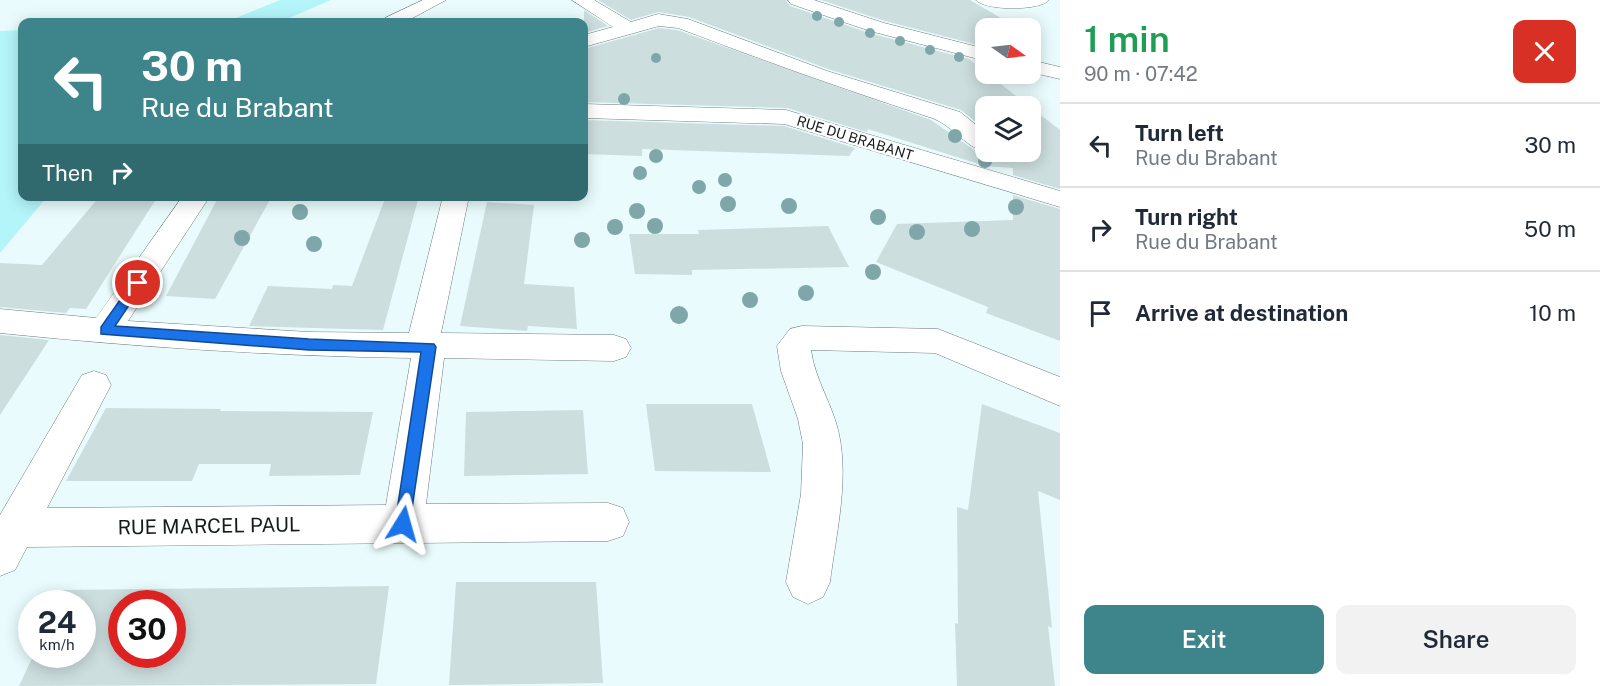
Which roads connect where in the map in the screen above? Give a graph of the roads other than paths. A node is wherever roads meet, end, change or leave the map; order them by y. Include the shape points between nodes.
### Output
1 (437, 0) edge
2 (581, 0) edge
3 (797, 0) edge
4 (985, 0) edge
5 (1040, 0) edge
6 (400, 18) edge
7 (627, 27) junction
8 (588, 40) edge
9 (975, 52) edge
10 (1041, 69) edge
11 (1060, 73) edge
12 (588, 111) edge
13 (975, 136) edge
14 (1004, 162) edge
15 (1014, 185) junction
16 (1060, 199) edge
17 (194, 201) edge
18 (455, 201) edge
19 (0, 321) edge
20 (105, 331) junction
21 (425, 347) junction
22 (614, 348) dead end
23 (93, 385) dead end
24 (1060, 392) edge
25 (608, 522) dead end
26 (403, 524) junction
27 (8, 541) edge
28 (808, 582) dead end

1 - 6 street
2 - 7 street
3 - 9 street via 877,27
4 - 5 street
7 - 8 street
7 - 13 street via 668,20 700,29 820,75 952,117
10 - 11 street
12 - 15 street, RUE DU BRABANT via 786,117
14 - 15 street via 1015,175
15 - 16 street, RUE DU BRABANT
17 - 20 street
18 - 21 street
19 - 20 street
20 - 21 street
21 - 22 street
21 - 26 street
23 - 27 street, RUE MARCEL PAUL
24 - 28 street via 938,341 802,338 794,346 795,357 822,445
25 - 26 street, RUE MARCEL PAUL
26 - 27 street, RUE MARCEL PAUL

